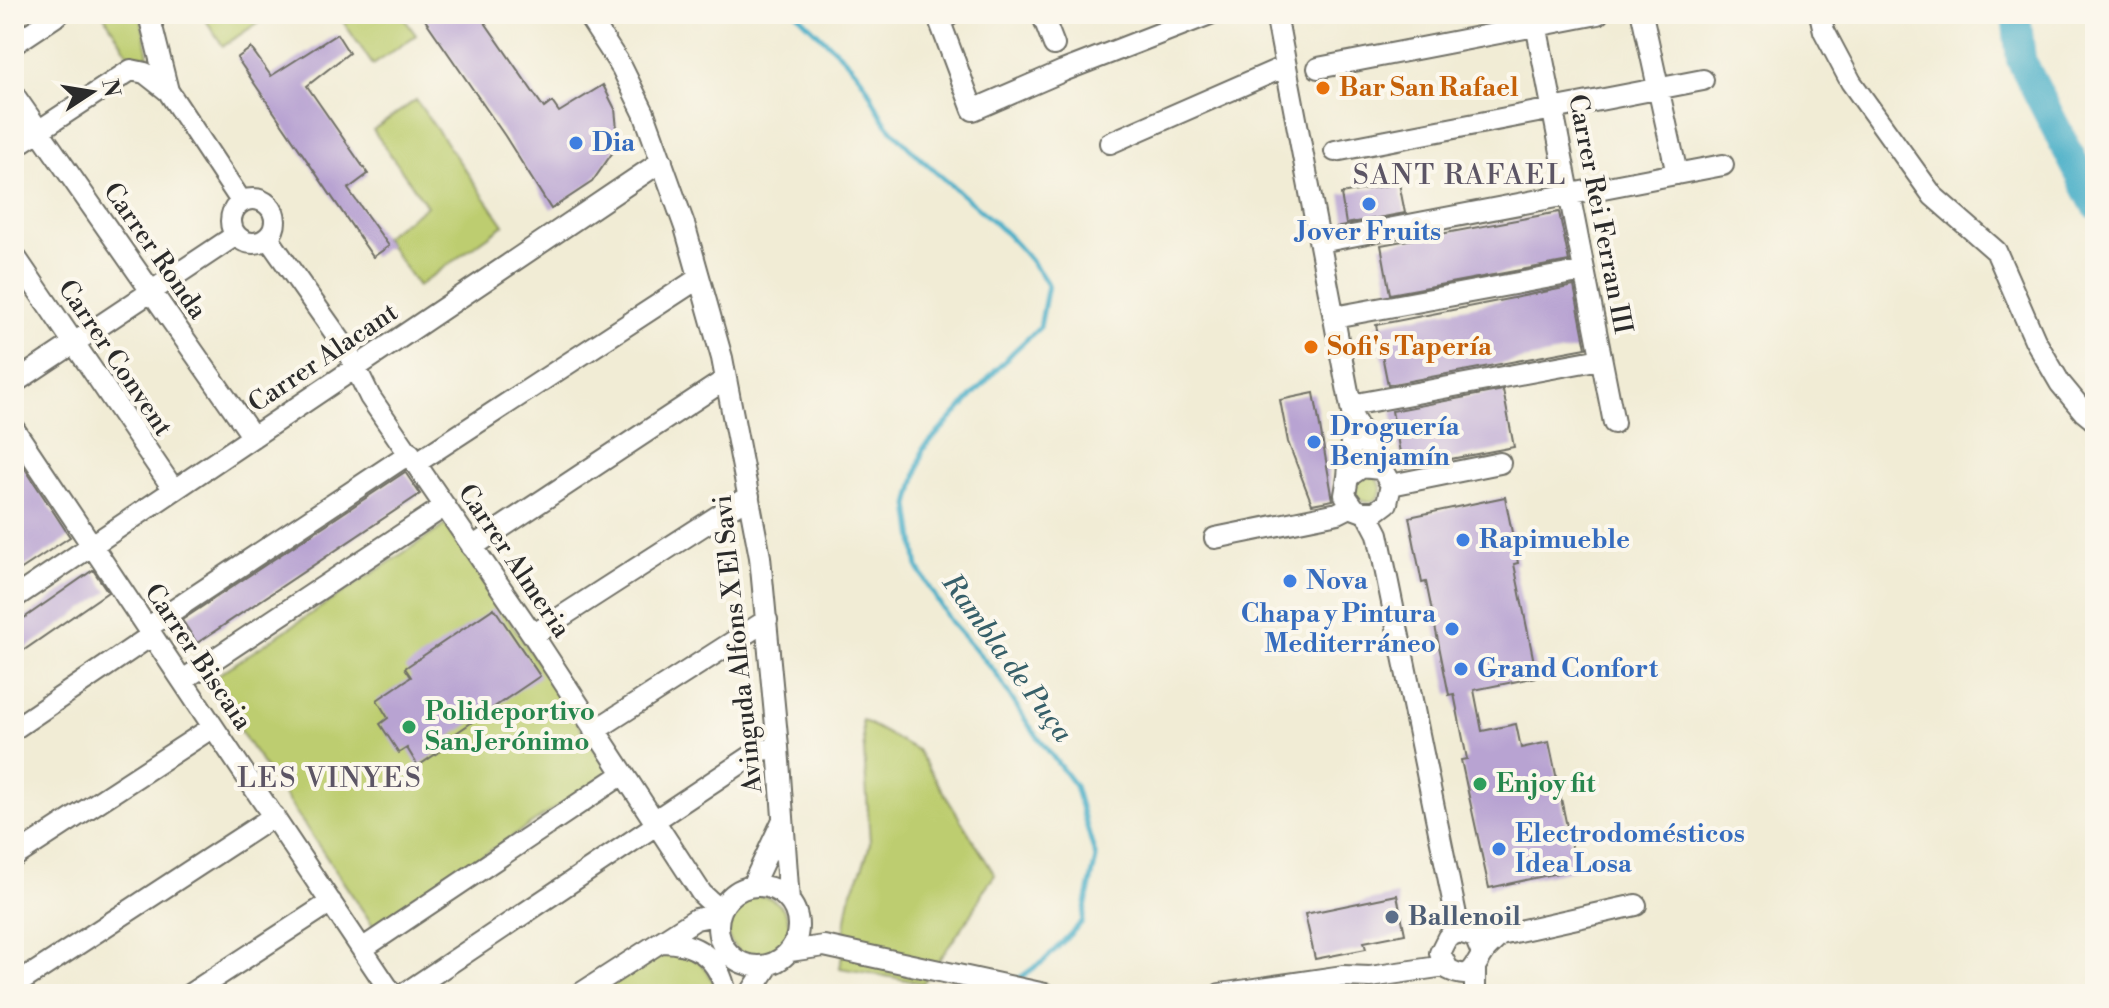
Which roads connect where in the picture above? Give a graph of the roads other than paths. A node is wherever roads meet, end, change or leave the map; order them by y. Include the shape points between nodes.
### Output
1 (152, 14) edge
2 (587, 14) edge
3 (951, 14) edge
4 (1042, 14) edge
5 (1210, 14) edge
6 (1276, 14) edge
7 (1598, 14) edge
8 (1642, 14) edge
9 (1820, 14) edge
10 (57, 15) edge
11 (1535, 20) edge
12 (14, 44) edge
13 (1054, 45) dead end
14 (1286, 66) junction
15 (1318, 68) dead end
16 (1703, 80) dead end
17 (1658, 88) junction
18 (168, 91) junction
19 (14, 95) edge
20 (1553, 109) junction
21 (40, 130) junction
22 (1110, 143) dead end
23 (14, 147) edge
24 (1335, 151) dead end
25 (662, 161) junction
26 (1723, 165) dead end
27 (1677, 174) junction
28 (1570, 195) junction
29 (241, 201) junction
30 (236, 235) junction
31 (268, 238) junction
32 (1320, 242) junction
33 (14, 255) edge
34 (1584, 271) junction
35 (699, 278) junction
36 (151, 291) junction
37 (1334, 317) junction
38 (74, 343) junction
39 (1601, 359) junction
40 (357, 365) junction
41 (726, 379) junction
42 (14, 383) edge
43 (1352, 411) junction
44 (2095, 421) edge
45 (1614, 423) dead end
46 (14, 429) edge
47 (253, 437) junction
48 (413, 458) junction
49 (1500, 463) dead end
50 (1348, 477) junction
51 (1386, 477) junction
52 (174, 490) junction
53 (749, 496) junction
54 (445, 506) junction
55 (1367, 509) junction
56 (1215, 538) dead end
57 (92, 545) junction
58 (472, 547) junction
59 (14, 598) edge
60 (767, 620) junction
61 (150, 632) junction
62 (533, 635) junction
63 (183, 680) junction
64 (213, 727) junction
65 (14, 729) edge
66 (594, 731) junction
67 (778, 747) junction
68 (623, 774) junction
69 (274, 816) junction
70 (784, 819) junction
71 (655, 823) junction
72 (14, 857) edge
73 (752, 886) junction
74 (702, 894) junction
75 (789, 901) junction
76 (331, 902) junction
77 (1636, 905) dead end
78 (720, 912) junction
79 (696, 919) junction
80 (798, 926) junction
81 (660, 942) junction
82 (824, 946) junction
83 (362, 949) junction
84 (1461, 949) junction
85 (790, 951) junction
86 (769, 965) junction
87 (14, 986) edge
88 (390, 992) edge
89 (190, 994) edge
90 (580, 994) edge
91 (726, 994) edge
92 (750, 994) edge
93 (1045, 994) edge
94 (1220, 994) edge
95 (1472, 994) edge

1 - 18 street
2 - 25 street, Avinguda Alfons X El Savi via 622,68
3 - 5 street via 940,22 973,110
4 - 13 street
6 - 14 street
7 - 11 street
8 - 17 street
9 - 44 street via 1851,82 1933,196 1996,251 2060,383
10 - 12 street
11 - 15 street
11 - 20 street, Carrer Rei Ferran III
14 - 22 street
14 - 32 street
16 - 17 street
17 - 20 street
17 - 27 street
18 - 21 street via 145,73 131,70
18 - 29 street
19 - 21 street, Carrer Ronda
20 - 24 street
20 - 28 street, Carrer Rei Ferran III
21 - 23 street
21 - 36 street, Carrer Ronda
25 - 35 street, Avinguda Alfons X El Savi
25 - 40 street, Carrer Alacant
26 - 27 street
27 - 28 street
28 - 32 street
28 - 34 street, Carrer Rei Ferran III
29 - 30 street via 232,213
29 - 31 street via 260,199 274,211 276,221
30 - 31 street via 251,243
30 - 36 street
31 - 40 street, Carrer Almeria
32 - 37 street
33 - 38 street, Carrer Convent
34 - 37 street
34 - 39 street, Carrer Rei Ferran III
35 - 41 street, Avinguda Alfons X El Savi
35 - 48 street
36 - 38 street
36 - 47 street, Carrer Ronda
37 - 43 street
38 - 42 street
38 - 52 street, Carrer Convent
39 - 43 street
39 - 45 street, Carrer Rei Ferran III
40 - 47 street, Carrer Alacant
40 - 48 street, Carrer Almeria via 370,397
41 - 53 street, Avinguda Alfons X El Savi
41 - 58 street
43 - 50 street
43 - 51 street
46 - 57 street, Carrer Biscaia
47 - 52 street, Carrer Alacant
48 - 54 street, Carrer Almeria
48 - 61 street
49 - 51 street
50 - 51 street via 1362,467
50 - 55 street via 1345,489
51 - 55 street via 1390,498
52 - 57 street, Carrer Alacant
53 - 60 street, Avinguda Alfons X El Savi
53 - 62 street
54 - 58 street, Carrer Almeria
54 - 63 street
55 - 56 street
55 - 84 street via 1378,534
57 - 59 street, Carrer Alacant
57 - 61 street, Carrer Biscaia
58 - 62 street, Carrer Almeria
60 - 66 street
60 - 67 street, Avinguda Alfons X El Savi
61 - 63 street, Carrer Biscaia
61 - 65 street
62 - 66 street, Carrer Almeria
63 - 64 street, Carrer Biscaia
64 - 69 street, Carrer Biscaia
64 - 72 street
66 - 68 street, Carrer Almeria
67 - 70 street, Avinguda Alfons X El Savi
67 - 71 street via 759,751
68 - 71 street, Carrer Almeria
68 - 83 street
69 - 76 street, Carrer Biscaia
69 - 87 street
70 - 73 street, Avinguda Alfons X El Savi
70 - 75 street, Avinguda Alfons X El Savi
71 - 74 street, Carrer Almeria
71 - 88 street
73 - 75 street via 772,889
73 - 78 street via 728,899
74 - 78 street, Carrer Almeria
74 - 79 street
75 - 80 street
76 - 83 street, Carrer Biscaia
76 - 89 street
77 - 84 street
78 - 79 street
78 - 86 street via 725,949 745,964
79 - 81 street
80 - 82 street
80 - 85 street
81 - 90 street
81 - 91 street via 698,949 712,960
82 - 85 street
82 - 93 street
83 - 88 street, Carrer Biscaia
84 - 94 street via 1367,966 1343,976
84 - 95 street
85 - 86 street
86 - 92 street

